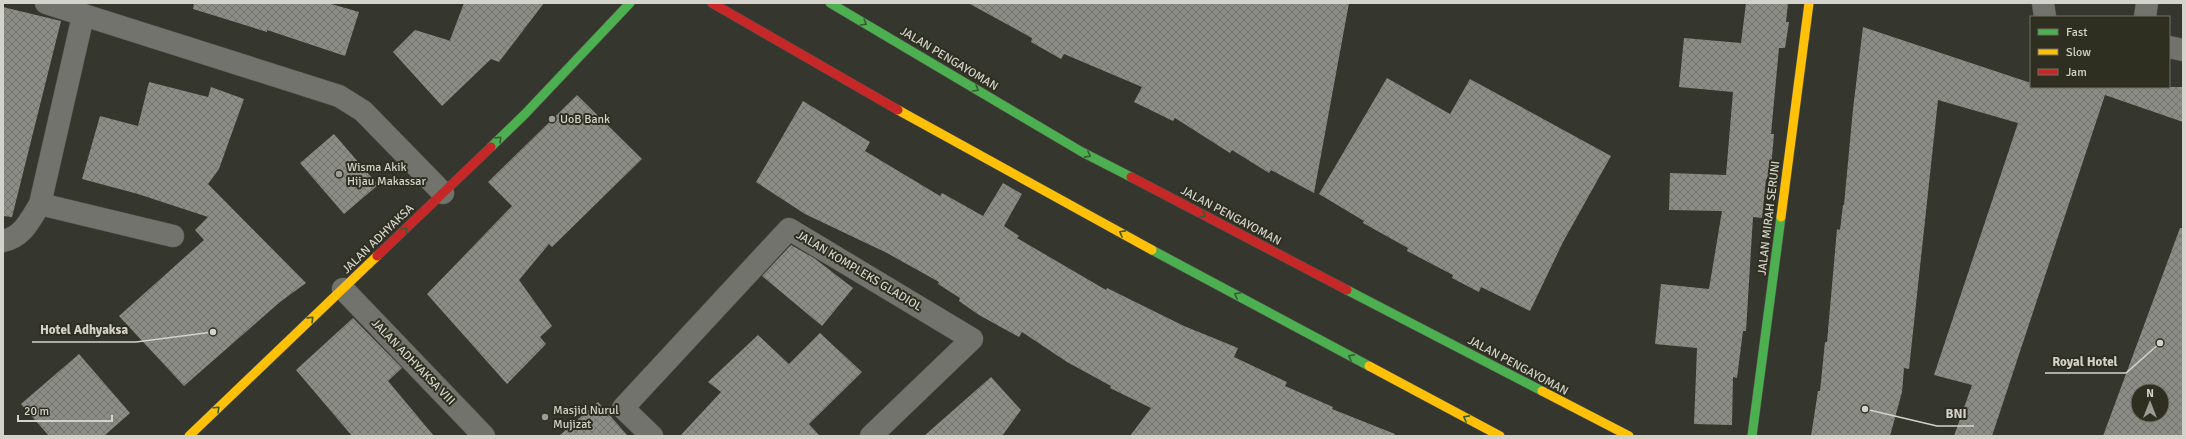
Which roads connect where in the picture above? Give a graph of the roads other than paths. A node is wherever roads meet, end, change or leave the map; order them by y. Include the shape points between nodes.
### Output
1 (46, 3) edge
2 (630, 3) edge
3 (712, 3) edge
4 (830, 3) edge
5 (1809, 3) edge
6 (2043, 3) edge
7 (2147, 3) edge
8 (83, 16) junction
9 (2045, 16) edge
10 (2145, 16) edge
11 (2170, 47) edge
12 (2183, 50) edge
13 (443, 193) junction
14 (40, 204) junction
15 (173, 236) dead end
16 (3, 241) edge
17 (343, 289) junction
18 (189, 436) edge
19 (484, 436) edge
20 (652, 436) edge
21 (871, 436) edge
22 (1500, 436) edge
23 (1629, 436) edge
24 (1752, 436) edge

1 - 8 street
13 -> 2 street, JALAN ADHYAKSA via 525,114
22 -> 3 street via 851,85
4 -> 23 street, JALAN PENGAYOMAN via 1082,152
5 - 24 street, JALAN MIRAH SERUNI
6 - 9 street
7 - 10 street
8 - 13 street via 339,96 363,111
8 - 14 street
11 - 12 street
17 -> 13 street, JALAN ADHYAKSA
14 - 15 street
14 - 16 street via 24,230 13,239
18 -> 17 street, JALAN ADHYAKSA
17 - 19 street, JALAN ADHYAKSA VIII
20 - 21 street, JALAN KOMPLEKS GLADIOL via 623,408 789,229 972,339

